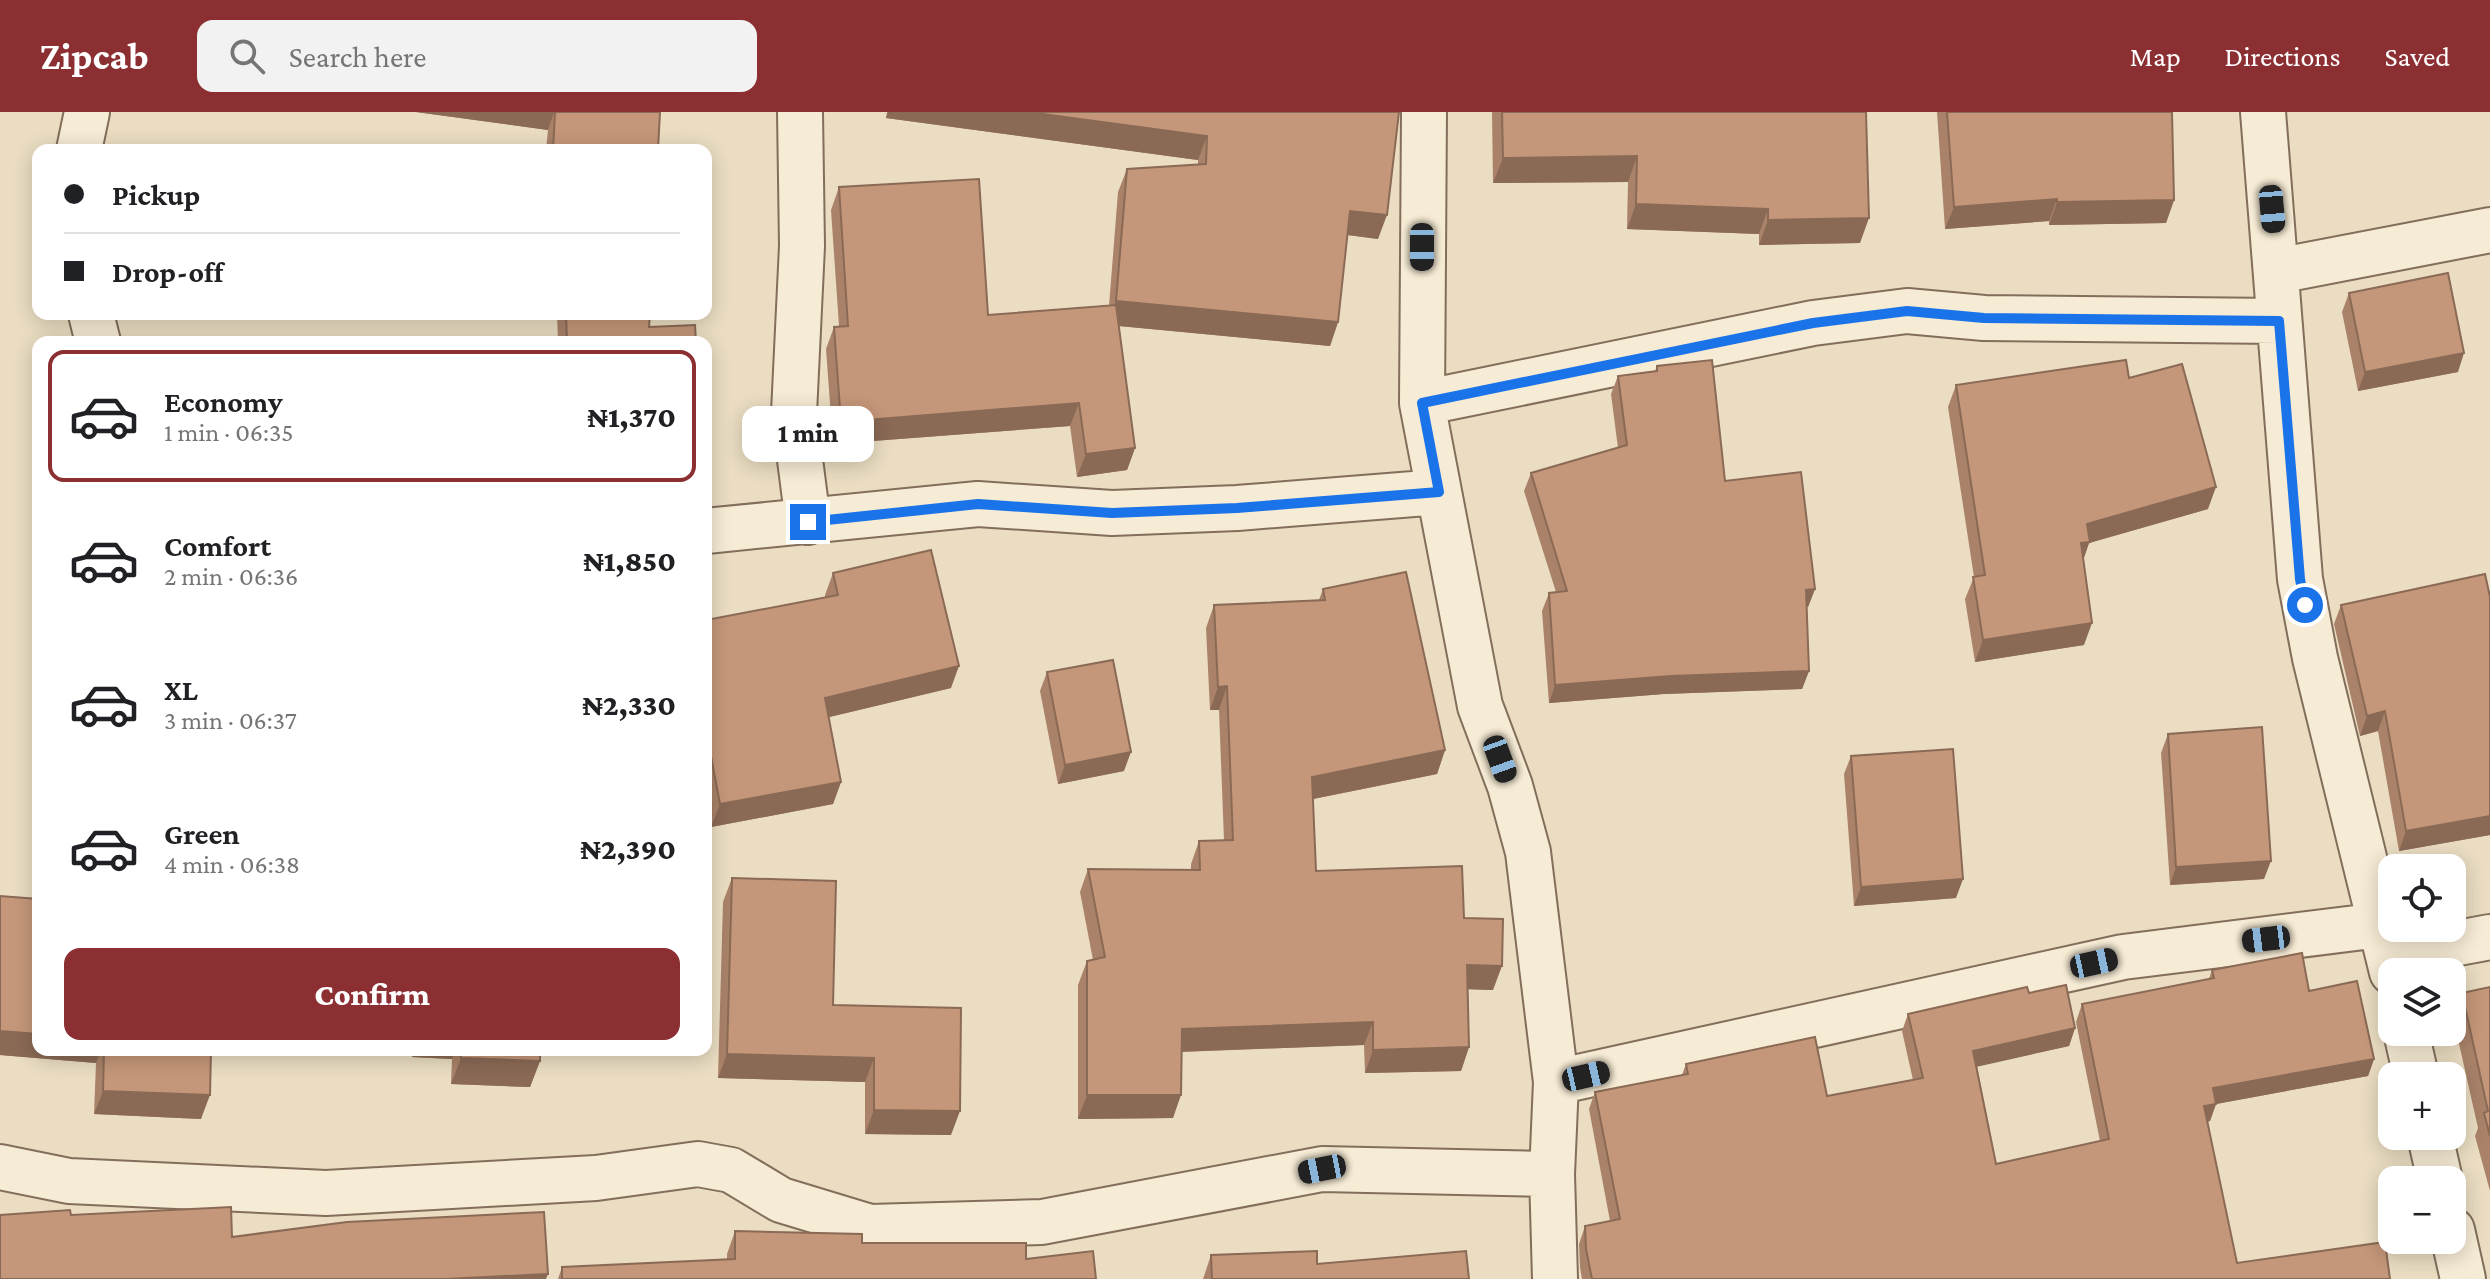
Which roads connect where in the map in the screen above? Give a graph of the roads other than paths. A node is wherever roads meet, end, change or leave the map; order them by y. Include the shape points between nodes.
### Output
1 (87, 112) edge
2 (800, 112) edge
3 (1424, 112) edge
4 (2263, 112) edge
5 (80, 144) edge
6 (2490, 230) edge
7 (2277, 271) junction
8 (2279, 321) junction
9 (1422, 403) junction
10 (1439, 492) junction
11 (808, 522) junction
12 (712, 530) edge
13 (2490, 937) edge
14 (2387, 951) edge
15 (1556, 1082) junction
16 (0, 1167) edge
17 (1552, 1174) junction
18 (2457, 1254) edge
19 (1555, 1279) edge
20 (2463, 1279) edge

1 - 5 street
2 - 11 street via 802,246 794,413
3 - 9 street
4 - 7 street
6 - 7 street
7 - 8 street
8 - 9 street via 1999,318 1907,311 1813,323
8 - 14 street via 2300,579
9 - 10 street
10 - 11 street via 1112,513 978,504
10 - 15 street via 1480,706 1528,852
11 - 12 street
13 - 14 street
14 - 15 street via 2123,957
15 - 17 street
16 - 17 street via 69,1181 326,1193 596,1178 698,1164 731,1170 781,1200 870,1227 1042,1222 1322,1169
17 - 19 street
18 - 20 street

